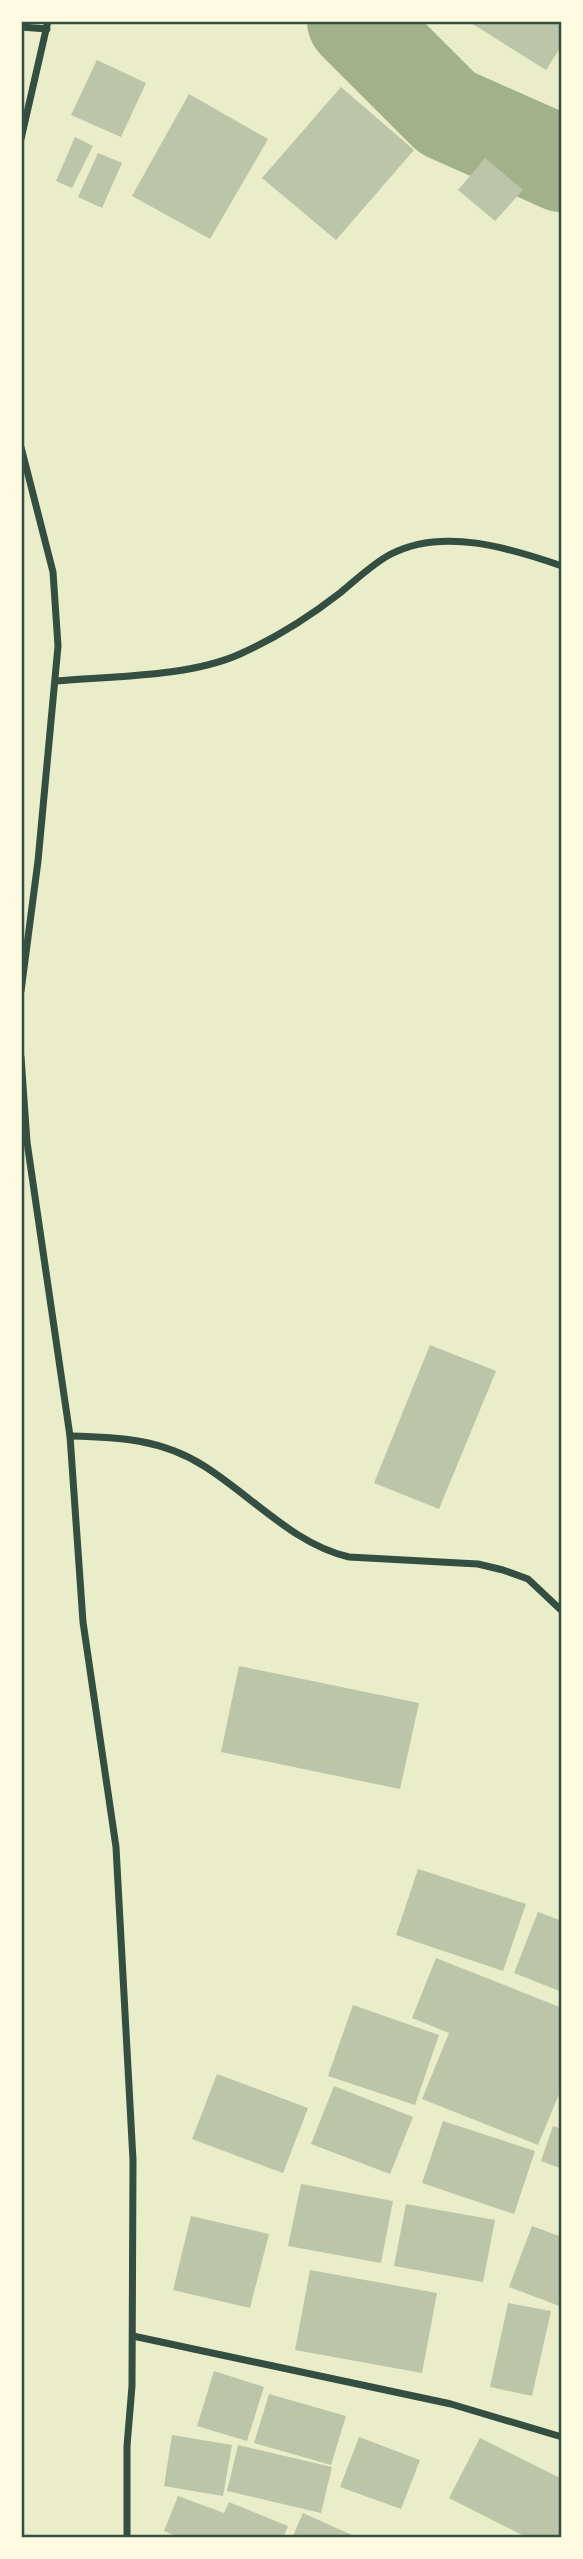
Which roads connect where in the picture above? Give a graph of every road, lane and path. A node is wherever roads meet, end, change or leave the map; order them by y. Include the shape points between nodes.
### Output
1 (48, 25) edge
2 (21, 27) edge
3 (21, 139) edge
4 (21, 447) edge
5 (562, 566) edge
6 (56, 681) junction
7 (21, 991) edge
8 (21, 1057) edge
9 (70, 1436) junction
10 (562, 1611) edge
11 (133, 2336) junction
12 (562, 2437) edge
13 (127, 2538) edge

1 - 2 street
1 - 3 street
4 - 6 street via 53,572
5 - 6 street via 477,543 416,545 391,554 304,619 237,656 200,667
6 - 7 street
8 - 9 street via 27,1142
9 - 10 street via 129,1438 168,1448 203,1465 328,1552 503,1570 528,1579
9 - 11 street via 83,1622 116,1847 130,2067
11 - 12 street via 451,2404
11 - 13 street

